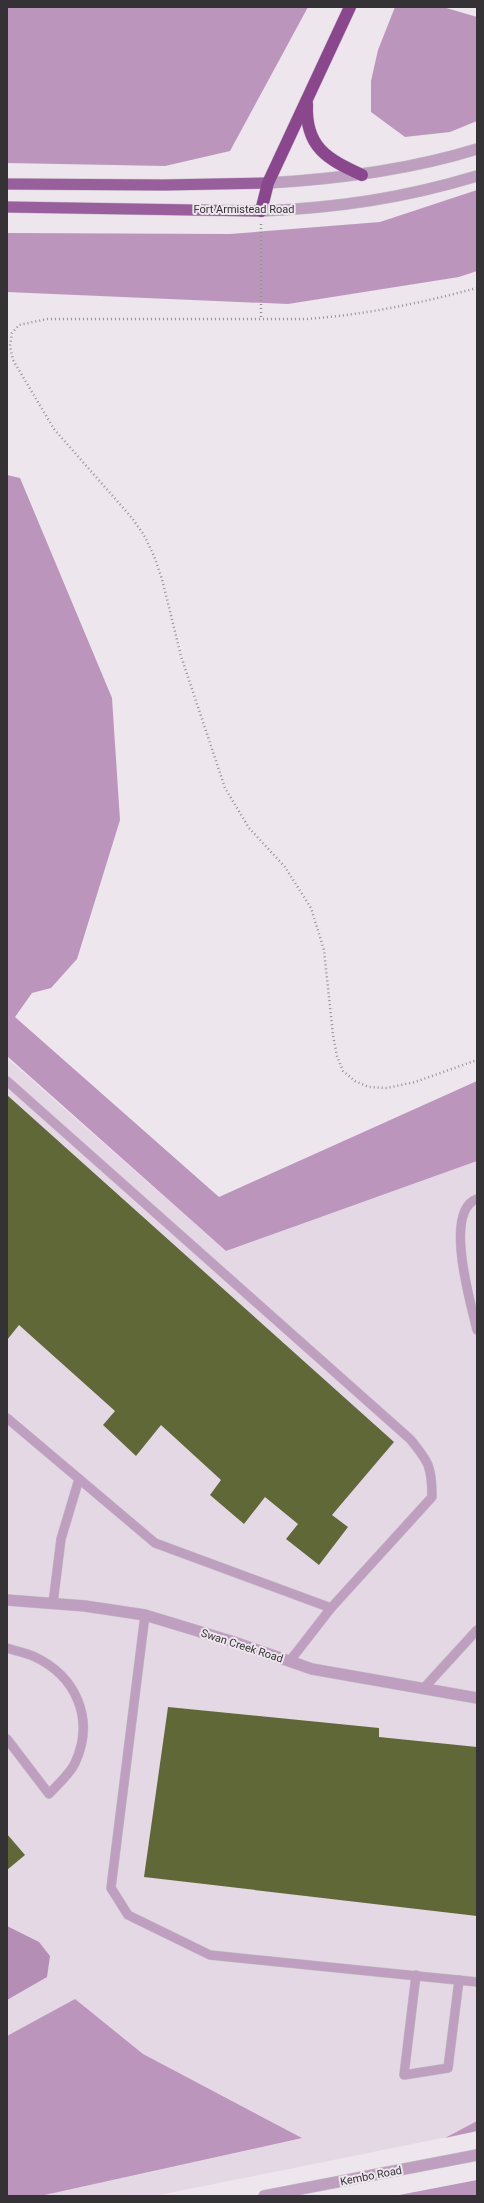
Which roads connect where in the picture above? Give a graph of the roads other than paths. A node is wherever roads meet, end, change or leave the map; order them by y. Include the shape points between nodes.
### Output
1 (350, 7) edge
2 (308, 97) junction
3 (477, 149) edge
4 (362, 175) junction
5 (477, 176) edge
6 (268, 183) junction
7 (7, 184) edge
8 (7, 207) edge
9 (261, 210) junction
10 (7, 1081) edge
11 (477, 1199) edge
12 (477, 1330) edge
13 (7, 1418) edge
14 (79, 1479) junction
15 (7, 1600) edge
16 (52, 1603) junction
17 (332, 1608) junction
18 (145, 1615) junction
19 (477, 1630) edge
20 (7, 1648) edge
21 (289, 1662) junction
22 (423, 1689) junction
23 (477, 1698) edge
24 (7, 1739) edge
25 (416, 1975) junction
26 (459, 1980) junction
27 (477, 1982) edge
28 (477, 2155) edge
29 (264, 2196) edge

1 - 2 highway
2 - 4 highway via 306,122 314,141 339,164
2 - 6 highway
3 - 4 street via 420,165
4 - 6 street
5 - 9 street, Fort Armistead Road via 426,191 367,202 310,209
6 - 7 main road
6 - 9 highway
8 - 9 main road, Fort Armistead Road
10 - 17 lane via 410,1439 427,1460 432,1477 432,1497
11 - 12 lane via 473,1200 460,1220 460,1251
13 - 14 lane
14 - 16 lane via 61,1539
14 - 17 lane via 155,1543
15 - 16 street, Swan Creek Road
16 - 18 street, Swan Creek Road
17 - 21 lane
18 - 21 street, Swan Creek Road
18 - 25 lane via 111,1888 128,1915 210,1955
19 - 22 lane
20 - 24 lane via 34,1656 59,1673 77,1695 83,1715 82,1738 74,1764 49,1794
21 - 22 street, Swan Creek Road via 312,1669
22 - 23 street, Swan Creek Road
25 - 26 lane
25 - 26 lane via 404,2075 448,2068
26 - 27 lane
28 - 29 street, Kembo Road

